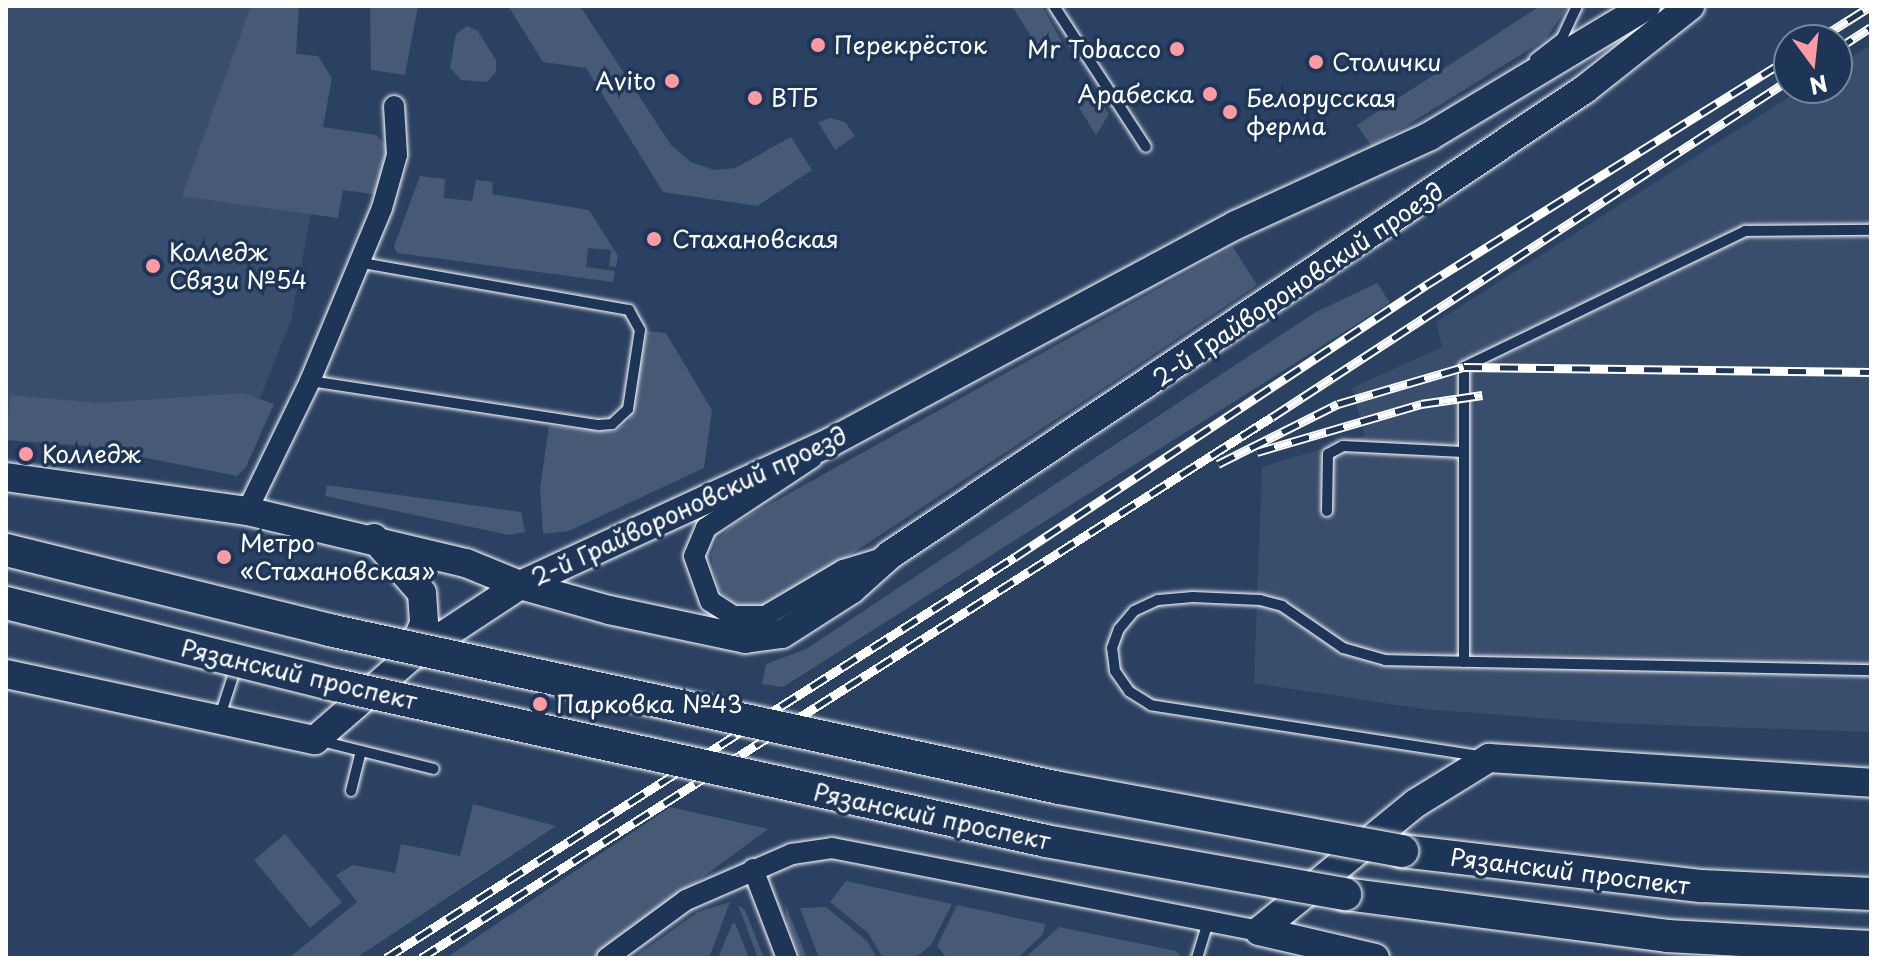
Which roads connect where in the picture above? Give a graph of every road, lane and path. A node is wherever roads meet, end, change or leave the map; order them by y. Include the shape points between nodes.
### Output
1 (1054, 6) edge
2 (1577, 6) edge
3 (1646, 6) edge
4 (1690, 6) edge
5 (1510, 90) junction
6 (394, 106) dead end
7 (1146, 147) dead end
8 (1871, 230) edge
9 (362, 263) junction
10 (310, 381) junction
11 (831, 442) junction
12 (1463, 452) junction
13 (6, 477) edge
14 (247, 511) junction
15 (1327, 511) dead end
16 (374, 538) junction
17 (6, 550) edge
18 (890, 555) junction
19 (520, 585) junction
20 (6, 603) edge
21 (409, 658) junction
22 (1464, 662) junction
23 (1871, 670) edge
24 (6, 674) edge
25 (233, 676) dead end
26 (219, 718) junction
27 (315, 740) junction
28 (361, 751) junction
29 (1489, 758) junction
30 (434, 769) dead end
31 (1871, 783) edge
32 (351, 791) dead end
33 (753, 869) junction
34 (1871, 894) edge
35 (1208, 923) junction
36 (1259, 931) junction
37 (1871, 947) edge
38 (607, 958) edge
39 (787, 958) edge
40 (1197, 958) edge
41 (1375, 958) edge

1 - 7 lane
2 - 5 lane via 1562,38 1537,56
3 - 5 main road, 2-й Грайвороновский проезд
4 - 18 main road, 2-й Грайвороновский проезд via 1585,89 1444,186
5 - 11 main road, 2-й Грайвороновский проезд via 1430,136 1143,273
6 - 9 street via 397,155
8 - 12 lane via 1745,231 1464,367
9 - 10 street
9 - 10 lane via 629,310 640,330 628,409 612,424 599,425
10 - 14 street
11 - 18 street via 791,477 706,528 694,556 703,590 733,616 765,616 843,570
11 - 19 main road, 2-й Грайвороновский проезд
12 - 15 lane via 1343,446 1328,454
12 - 22 lane
13 - 14 main road
14 - 16 main road
16 - 19 main road via 466,563
16 - 21 main road via 415,583 425,604 424,624
17 - 34 main road, Рязанский проспект, bridge via 329,630 1059,788 1402,851 1702,886
18 - 19 main road, 2-й Грайвороновский проезд via 852,589 782,634 764,639 609,610
19 - 21 main road
20 - 37 main road, Рязанский проспект, bridge via 336,685 1046,841 1345,894 1667,936
21 - 27 main road
22 - 23 lane
22 - 29 lane via 1362,656 1282,606 1209,598 1158,600 1134,611 1112,648 1115,671 1129,691 1151,705
24 - 26 main road
25 - 26 lane
26 - 27 main road
27 - 28 lane
28 - 30 lane
28 - 32 lane
29 - 31 main road
29 - 36 main road via 1416,803
33 - 35 street via 819,850 869,852
33 - 38 street via 686,900
33 - 39 street
35 - 36 street
35 - 40 lane
36 - 41 main road

